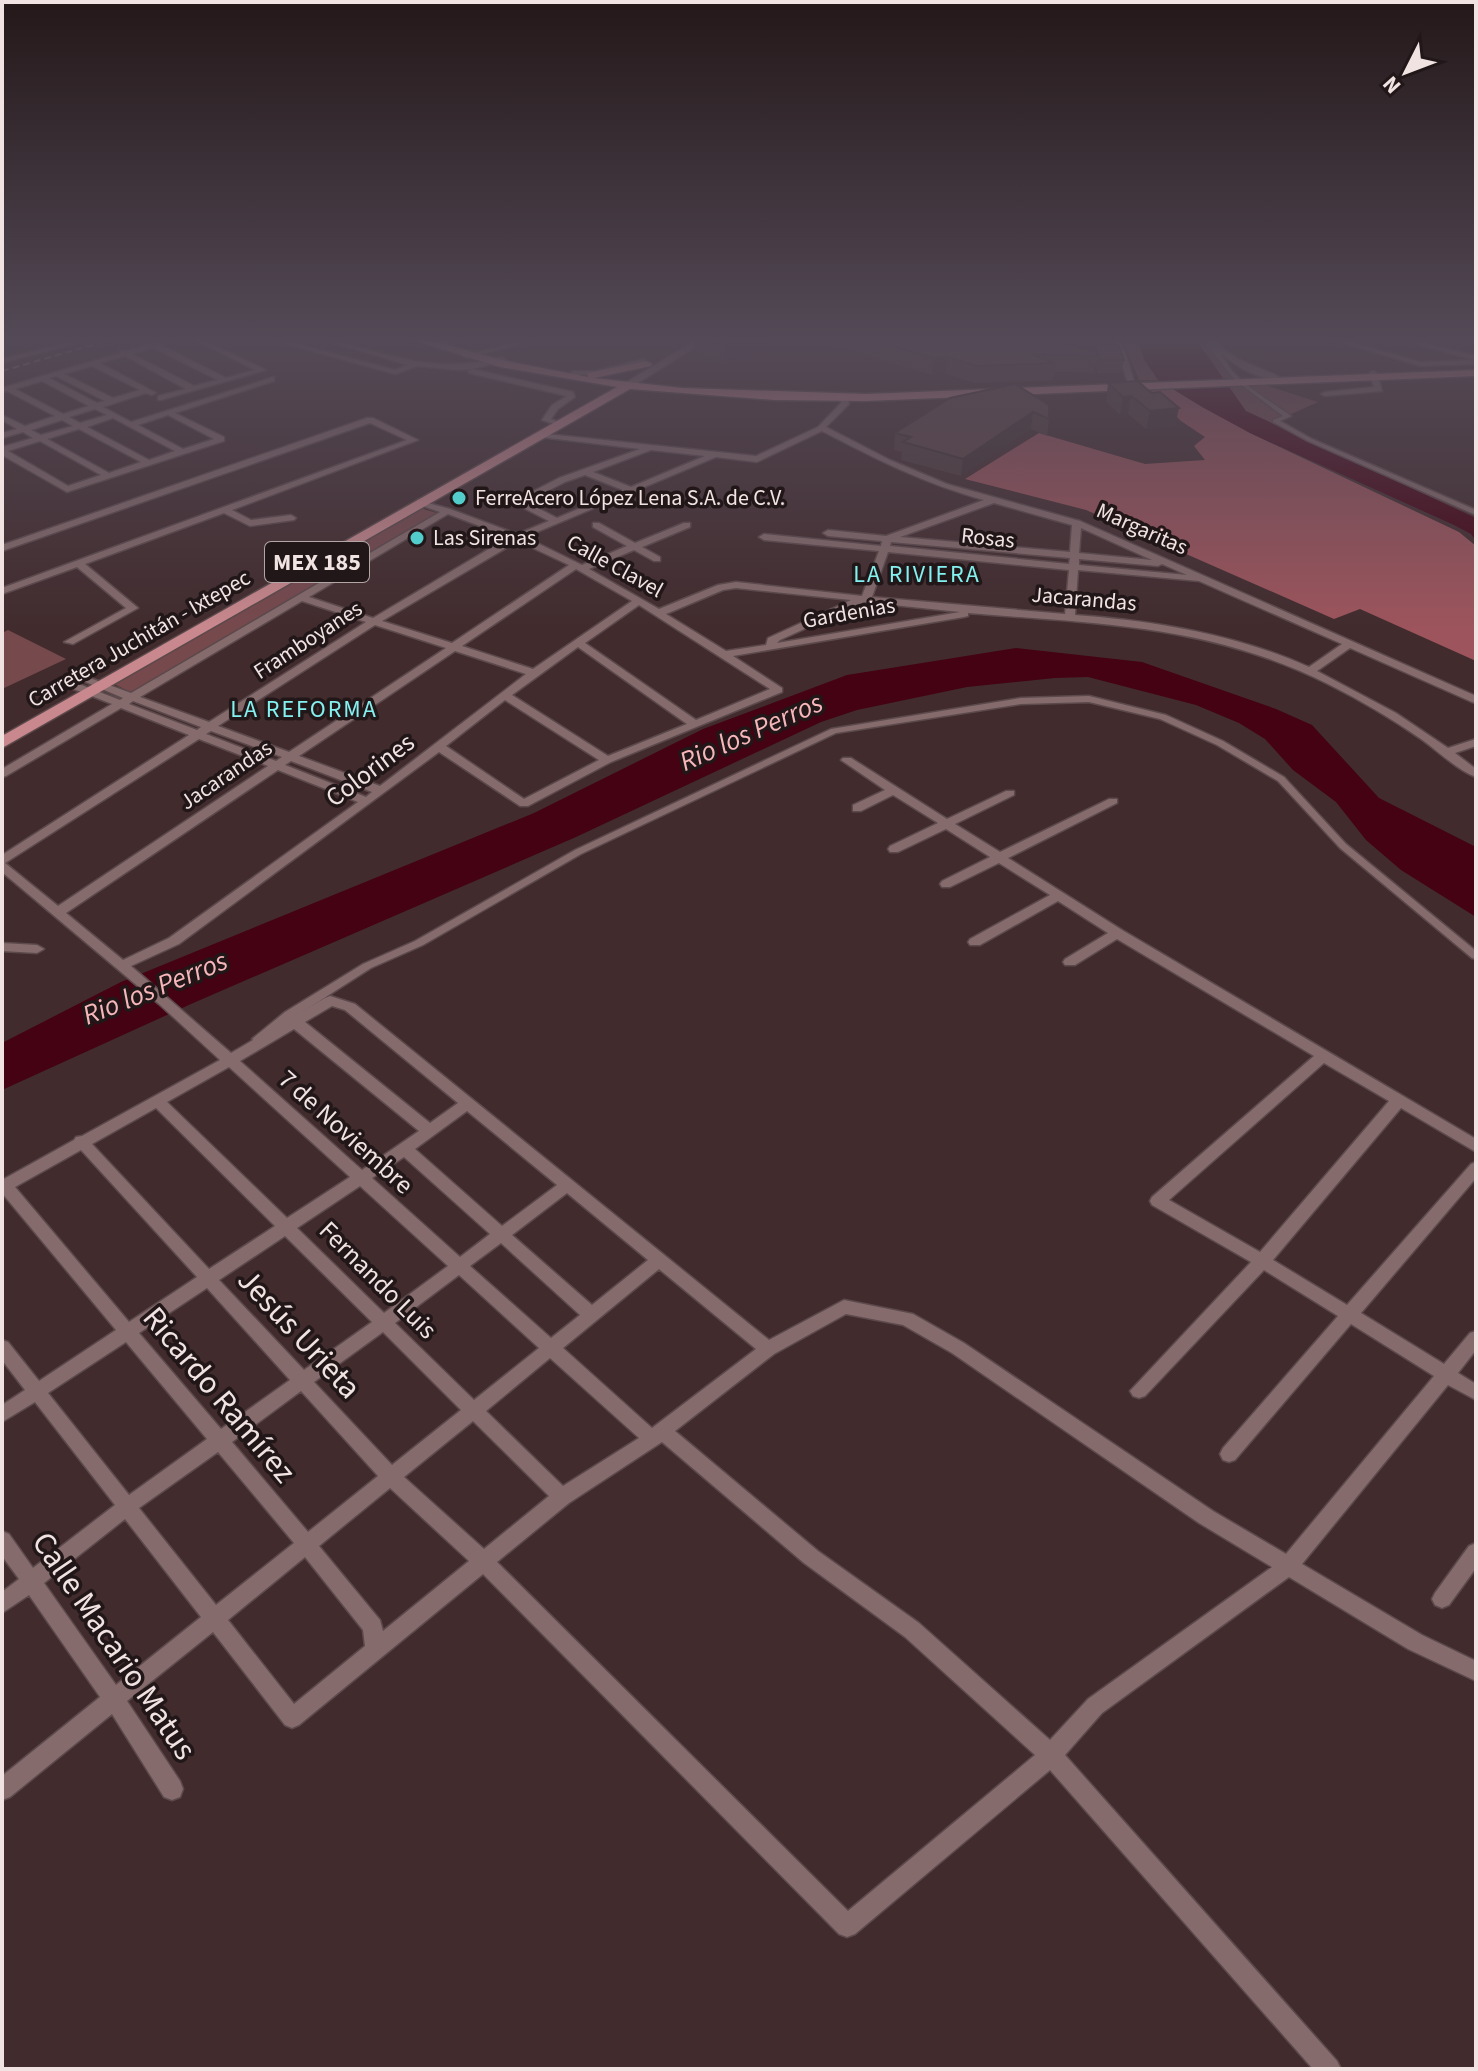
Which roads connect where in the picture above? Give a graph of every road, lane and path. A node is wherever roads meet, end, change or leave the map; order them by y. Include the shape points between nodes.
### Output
1 (36, 435) edge
2 (52, 435) edge
3 (99, 435) edge
4 (151, 435) edge
5 (212, 435) edge
6 (328, 435) edge
7 (402, 435) edge
8 (531, 435) edge
9 (540, 435) joint
10 (814, 435) edge
11 (834, 435) edge
12 (1300, 435) edge
13 (42, 438) junction
14 (650, 448) junction
15 (2, 451) edge
16 (183, 452) junction
17 (714, 455) junction
18 (19, 462) junction
19 (149, 463) junction
20 (2, 467) edge
21 (586, 472) junction
22 (109, 476) junction
23 (631, 490) junction
24 (996, 499) junction
25 (420, 502) junction
26 (225, 510) junction
27 (447, 511) junction
28 (1476, 513) edge
29 (291, 518) dead end
30 (557, 521) junction
31 (1077, 523) junction
32 (596, 525) dead end
33 (687, 525) dead end
34 (517, 537) junction
35 (764, 537) dead end
36 (886, 543) junction
37 (635, 546) junction
38 (2, 548) edge
39 (1073, 555) junction
40 (657, 559) dead end
41 (78, 563) junction
42 (1171, 564) junction
43 (579, 566) junction
44 (1073, 567) junction
45 (1207, 580) junction
46 (2, 591) edge
47 (299, 597) junction
48 (867, 597) junction
49 (639, 601) junction
50 (981, 611) junction
51 (659, 613) junction
52 (1070, 617) junction
53 (373, 622) junction
54 (69, 642) dead end
55 (579, 643) junction
56 (1351, 643) junction
57 (771, 646) junction
58 (455, 648) junction
59 (723, 655) junction
60 (1308, 672) junction
61 (534, 673) junction
62 (89, 686) junction
63 (504, 695) junction
64 (131, 697) junction
65 (1476, 700) edge
66 (119, 704) junction
67 (693, 723) junction
68 (212, 726) junction
69 (2, 728) edge
70 (196, 736) junction
71 (1476, 742) edge
72 (2, 743) edge
73 (438, 746) junction
74 (1448, 752) junction
75 (288, 757) junction
76 (607, 760) junction
77 (847, 760) dead end
78 (274, 767) junction
79 (2, 774) edge
80 (1476, 774) edge
81 (381, 791) junction
82 (892, 791) junction
83 (1010, 793) dead end
84 (366, 801) junction
85 (1113, 801) dead end
86 (857, 808) dead end
87 (944, 825) junction
88 (894, 849) dead end
89 (998, 859) junction
90 (2, 863) edge
91 (946, 884) dead end
92 (1058, 896) junction
93 (59, 912) junction
94 (1117, 933) junction
95 (975, 942) dead end
96 (2, 947) edge
97 (37, 949) dead end
98 (1476, 956) edge
99 (1070, 962) dead end
100 (120, 963) junction
101 (295, 1022) junction
102 (1324, 1055) junction
103 (231, 1060) junction
104 (1399, 1100) junction
105 (158, 1102) junction
106 (467, 1104) junction
107 (428, 1130) junction
108 (81, 1141) junction
109 (1476, 1146) edge
110 (405, 1149) junction
111 (1476, 1168) edge
112 (359, 1177) junction
113 (4, 1186) edge
114 (566, 1186) junction
115 (286, 1225) junction
116 (502, 1234) junction
117 (659, 1260) junction
118 (1262, 1261) junction
119 (460, 1266) junction
120 (207, 1280) junction
121 (592, 1315) junction
122 (1349, 1315) junction
123 (383, 1323) junction
124 (126, 1332) junction
125 (1476, 1338) edge
126 (2, 1347) edge
127 (551, 1348) junction
128 (768, 1349) junction
129 (1447, 1375) junction
130 (304, 1381) junction
131 (36, 1390) junction
132 (1139, 1391) dead end
133 (1476, 1393) edge
134 (474, 1410) junction
135 (2, 1414) edge
136 (657, 1435) junction
137 (222, 1440) junction
138 (1229, 1454) dead end
139 (391, 1477) junction
140 (562, 1497) junction
141 (128, 1506) junction
142 (2, 1540) edge
143 (306, 1545) junction
144 (1476, 1552) edge
145 (482, 1560) junction
146 (1287, 1567) junction
147 (33, 1580) junction
148 (1442, 1599) dead end
149 (2, 1604) edge
150 (213, 1619) junction
151 (375, 1648) junction
152 (1476, 1671) edge
153 (114, 1699) junction
154 (1051, 1755) junction
155 (4, 1784) edge
156 (172, 1789) dead end
157 (1329, 2069) edge

1 - 13 street
2 - 13 street
3 - 19 street
4 - 16 street
5 - 16 street via 221,439
6 - 38 street
7 - 26 street via 414,440
8 - 62 main road, Carretera Juchitán - Ixtepec / MEX 185
9 - 14 street
9 - 25 main road, Carretera Juchitán - Ixtepec / MEX 185
10 - 17 street via 758,459
11 - 24 street, Margaritas via 944,486
12 - 28 street
13 - 15 street
13 - 22 street
14 - 17 street
14 - 21 street
15 - 18 street
16 - 19 street
17 - 23 street, Framboyanes
18 - 20 street
18 - 22 street via 67,489
19 - 22 street
21 - 23 street
21 - 30 street via 519,502
23 - 30 street, Framboyanes
24 - 31 street, Margaritas
24 - 36 street
25 - 27 street, Calle Clavel
25 - 62 main road, Carretera Juchitán - Ixtepec / MEX 185
26 - 29 street via 250,523
26 - 41 street
27 - 34 street, Calle Clavel
27 - 47 street
30 - 34 street, Framboyanes
31 - 39 street
31 - 42 street, Margaritas
32 - 37 street
33 - 37 street, Jacarandas
34 - 43 street, Calle Clavel
34 - 53 street, Framboyanes
35 - 36 street, Rosas
36 - 39 street, Rosas
36 - 44 street, Rosas
36 - 48 street
37 - 40 street
37 - 43 street, Jacarandas
39 - 42 street, Rosas
39 - 44 street
41 - 46 street
41 - 54 street via 133,608
42 - 45 street, Margaritas
43 - 49 street, Calle Clavel
43 - 58 street, Jacarandas
44 - 45 street, Rosas
44 - 52 street
45 - 56 street, Margaritas
47 - 53 street
47 - 64 street
48 - 50 street, Jacarandas
48 - 51 street, Jacarandas via 730,585
48 - 57 street via 772,640
49 - 51 street, Calle Clavel
49 - 55 street, Colorines
50 - 52 street, Jacarandas
50 - 57 street, Gardenias
51 - 59 street, Calle Clavel
52 - 60 street, Jacarandas via 1200,635
53 - 58 street
53 - 68 street, Framboyanes
55 - 61 street, Colorines
55 - 67 street
56 - 60 street
56 - 65 street, Margaritas
57 - 59 street, Gardenias
58 - 61 street
58 - 75 street, Jacarandas
59 - 67 street, Calle Clavel via 778,690
60 - 74 street, Jacarandas via 1387,711
61 - 63 street, Colorines
62 - 64 street
62 - 66 street
62 - 69 main road, Carretera Juchitán - Ixtepec / MEX 185
62 - 72 main road, Carretera Juchitán - Ixtepec / MEX 185
63 - 73 street, Colorines
63 - 76 street
64 - 66 street
64 - 68 street
66 - 70 street
66 - 79 street
67 - 76 street
68 - 70 street, Framboyanes
68 - 75 street
70 - 78 street
70 - 90 street, Framboyanes
71 - 74 street
73 - 76 street via 524,804
73 - 81 street, Colorines
74 - 80 street, Jacarandas
75 - 78 street, Jacarandas
75 - 81 street
77 - 82 street
78 - 84 street
78 - 93 street, Jacarandas
81 - 84 street, Colorines
82 - 86 street
82 - 87 street
83 - 87 street
84 - 100 street, Colorines via 174,941
85 - 89 street
87 - 88 street
87 - 89 street
89 - 91 street
89 - 92 street
90 - 93 street, 7 de Noviembre
92 - 94 street
92 - 95 street
93 - 100 street, 7 de Noviembre
94 - 99 street
94 - 102 street
96 - 97 street
98 - 103 street via 1343,846 1281,779 1220,743 1163,717 1089,699 1021,701 834,731 578,852 419,943 367,966 289,1015
100 - 103 street, 7 de Noviembre
101 - 103 street
101 - 106 street via 330,1001 350,1007
101 - 107 street
102 - 104 street
102 - 118 street via 1158,1201
103 - 105 street
103 - 112 street, 7 de Noviembre
104 - 109 street
104 - 118 street
105 - 108 street
105 - 115 street, Fernando Luis
106 - 107 street
106 - 114 street
107 - 110 street
108 - 113 street
108 - 120 street, Jesús Urieta
110 - 112 street
110 - 116 street
111 - 122 street
112 - 115 street
112 - 119 street, 7 de Noviembre
113 - 124 street, Ricardo Ramírez
114 - 116 street
114 - 117 street
115 - 120 street
115 - 123 street, Fernando Luis
116 - 119 street
116 - 121 street
117 - 121 street
117 - 128 street
118 - 122 street
118 - 132 street
119 - 123 street
119 - 127 street, 7 de Noviembre
120 - 124 street
120 - 130 street, Jesús Urieta
121 - 127 street
122 - 129 street
122 - 138 street
123 - 130 street
123 - 134 street, Fernando Luis
124 - 131 street
124 - 137 street, Ricardo Ramírez
125 - 129 street
126 - 131 street
127 - 134 street
127 - 136 street, 7 de Noviembre
128 - 136 street
128 - 146 street via 844,1307 907,1319
129 - 133 street
129 - 146 street
130 - 137 street
130 - 139 street, Jesús Urieta
131 - 135 street
131 - 141 street
134 - 139 street
134 - 140 street, Fernando Luis
136 - 140 street
136 - 154 street, 7 de Noviembre via 912,1630
137 - 141 street
137 - 143 street, Ricardo Ramírez
139 - 143 street
139 - 145 street, Jesús Urieta
140 - 145 street
141 - 147 street
141 - 150 street
142 - 147 street, Calle Macario Matus
143 - 150 street
143 - 151 street, Ricardo Ramírez via 373,1627
144 - 148 street
145 - 151 street
145 - 154 street, Jesús Urieta via 847,1926
146 - 152 street via 1415,1642
146 - 154 street via 1095,1706
147 - 149 street
147 - 153 street, Calle Macario Matus
150 - 151 street via 292,1718
150 - 153 street
153 - 155 street
153 - 156 street, Calle Macario Matus
154 - 157 street, 7 de Noviembre

